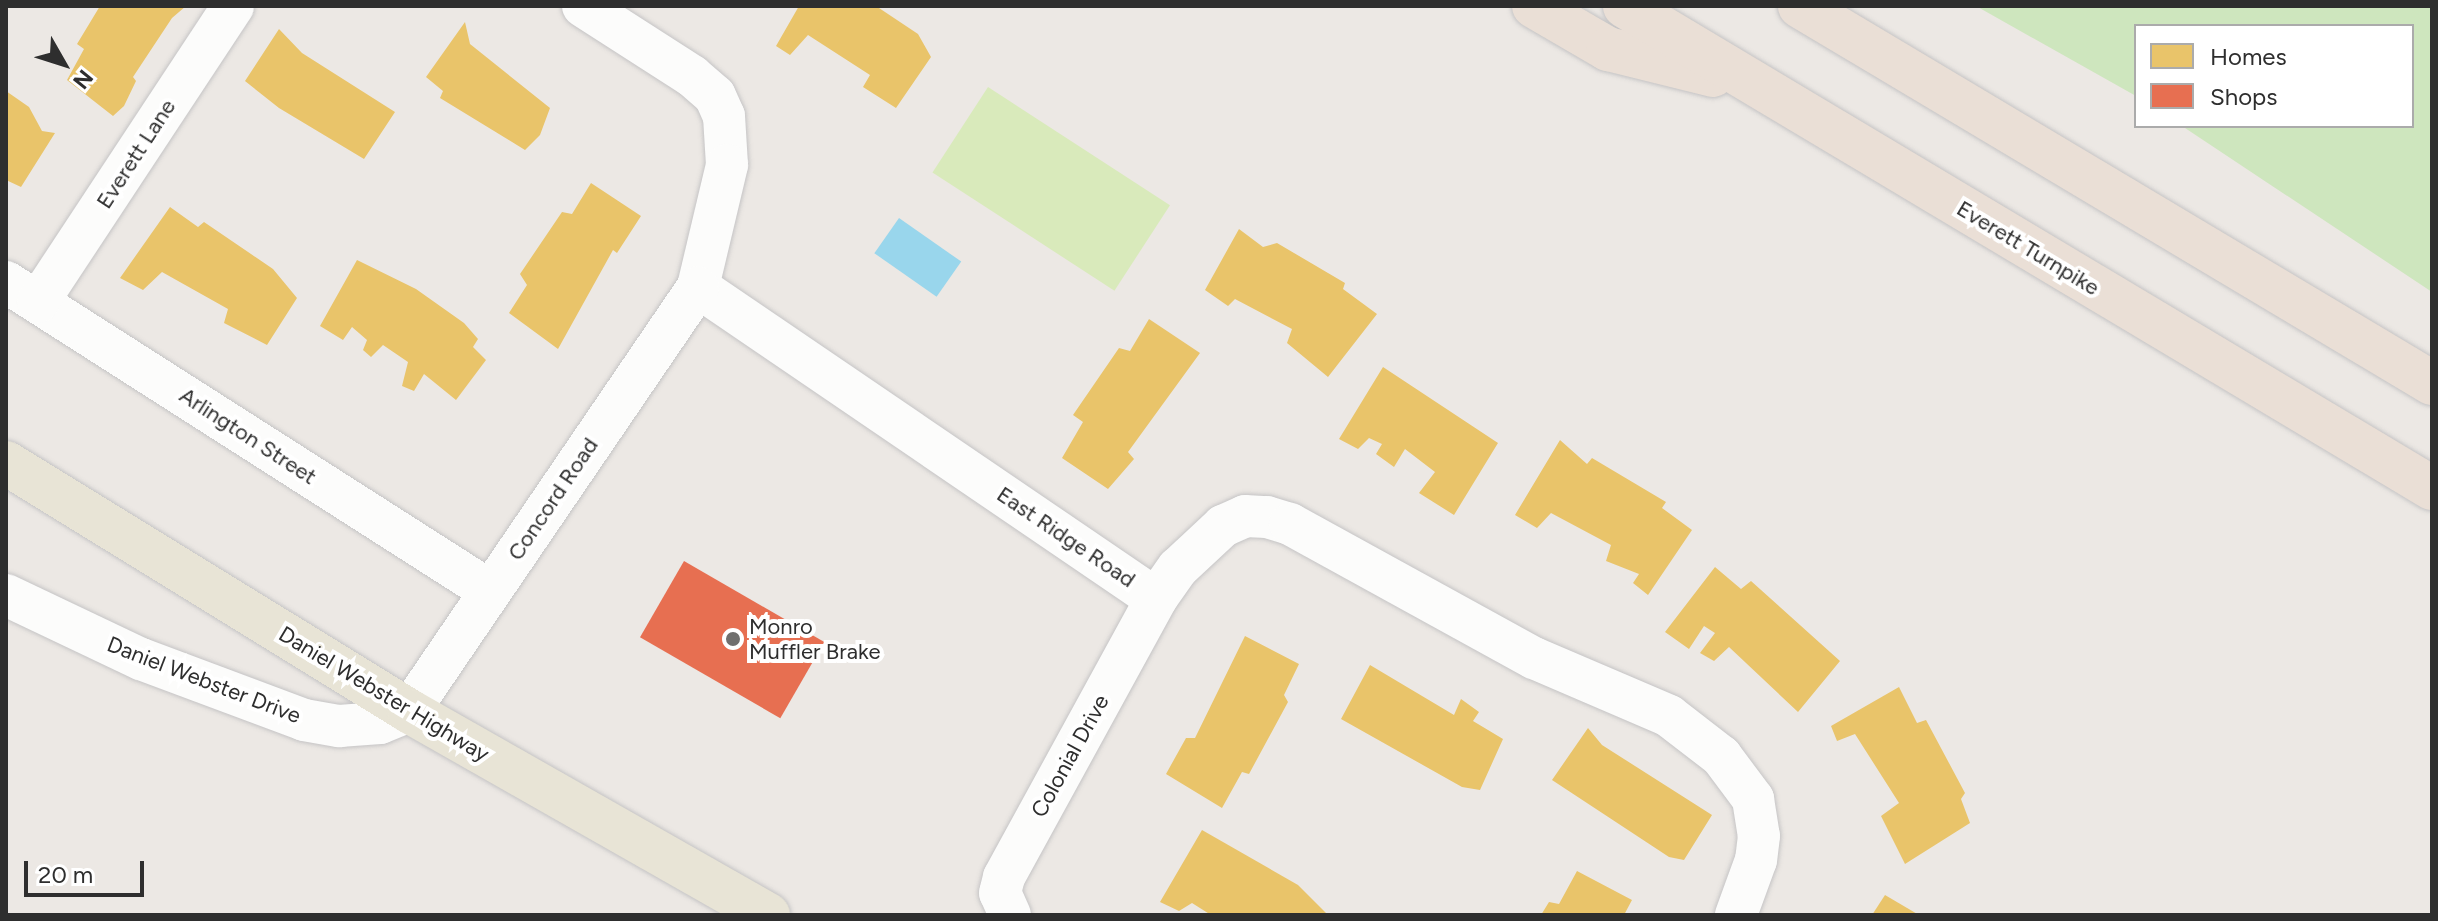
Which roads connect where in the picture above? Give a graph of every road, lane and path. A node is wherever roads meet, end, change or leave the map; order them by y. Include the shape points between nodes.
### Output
1 (233, 6) edge
2 (583, 6) edge
3 (1534, 6) edge
4 (1625, 6) edge
5 (1800, 6) edge
6 (1755, 86) junction
7 (698, 287) junction
8 (22, 292) edge
9 (2432, 383) edge
10 (6, 463) edge
11 (2432, 488) edge
12 (490, 591) junction
13 (6, 595) edge
14 (1156, 599) junction
15 (409, 711) junction
16 (768, 915) edge
17 (1010, 915) edge
18 (1736, 915) edge

1 - 8 street, Everett Lane
2 - 7 street via 692,76 715,96 724,116 727,165
3 - 6 highway via 1608,49
4 - 6 highway, Everett Turnpike
5 - 9 highway
6 - 11 highway, Everett Turnpike
7 - 12 street, Concord Road
7 - 14 street, East Ridge Road
8 - 12 street, Arlington Street
10 - 15 main road, Daniel Webster Highway
12 - 15 street, Concord Road
13 - 15 street, Daniel Webster Drive via 141,659 304,720 339,726 380,723
14 - 17 street, Colonial Drive via 1004,877 1000,893
14 - 18 street, East Ridge Road via 1178,568 1223,526 1245,516 1267,517 1310,534 1534,658 1669,716 1721,756 1753,799 1759,836 1756,860
15 - 16 main road, Daniel Webster Highway

